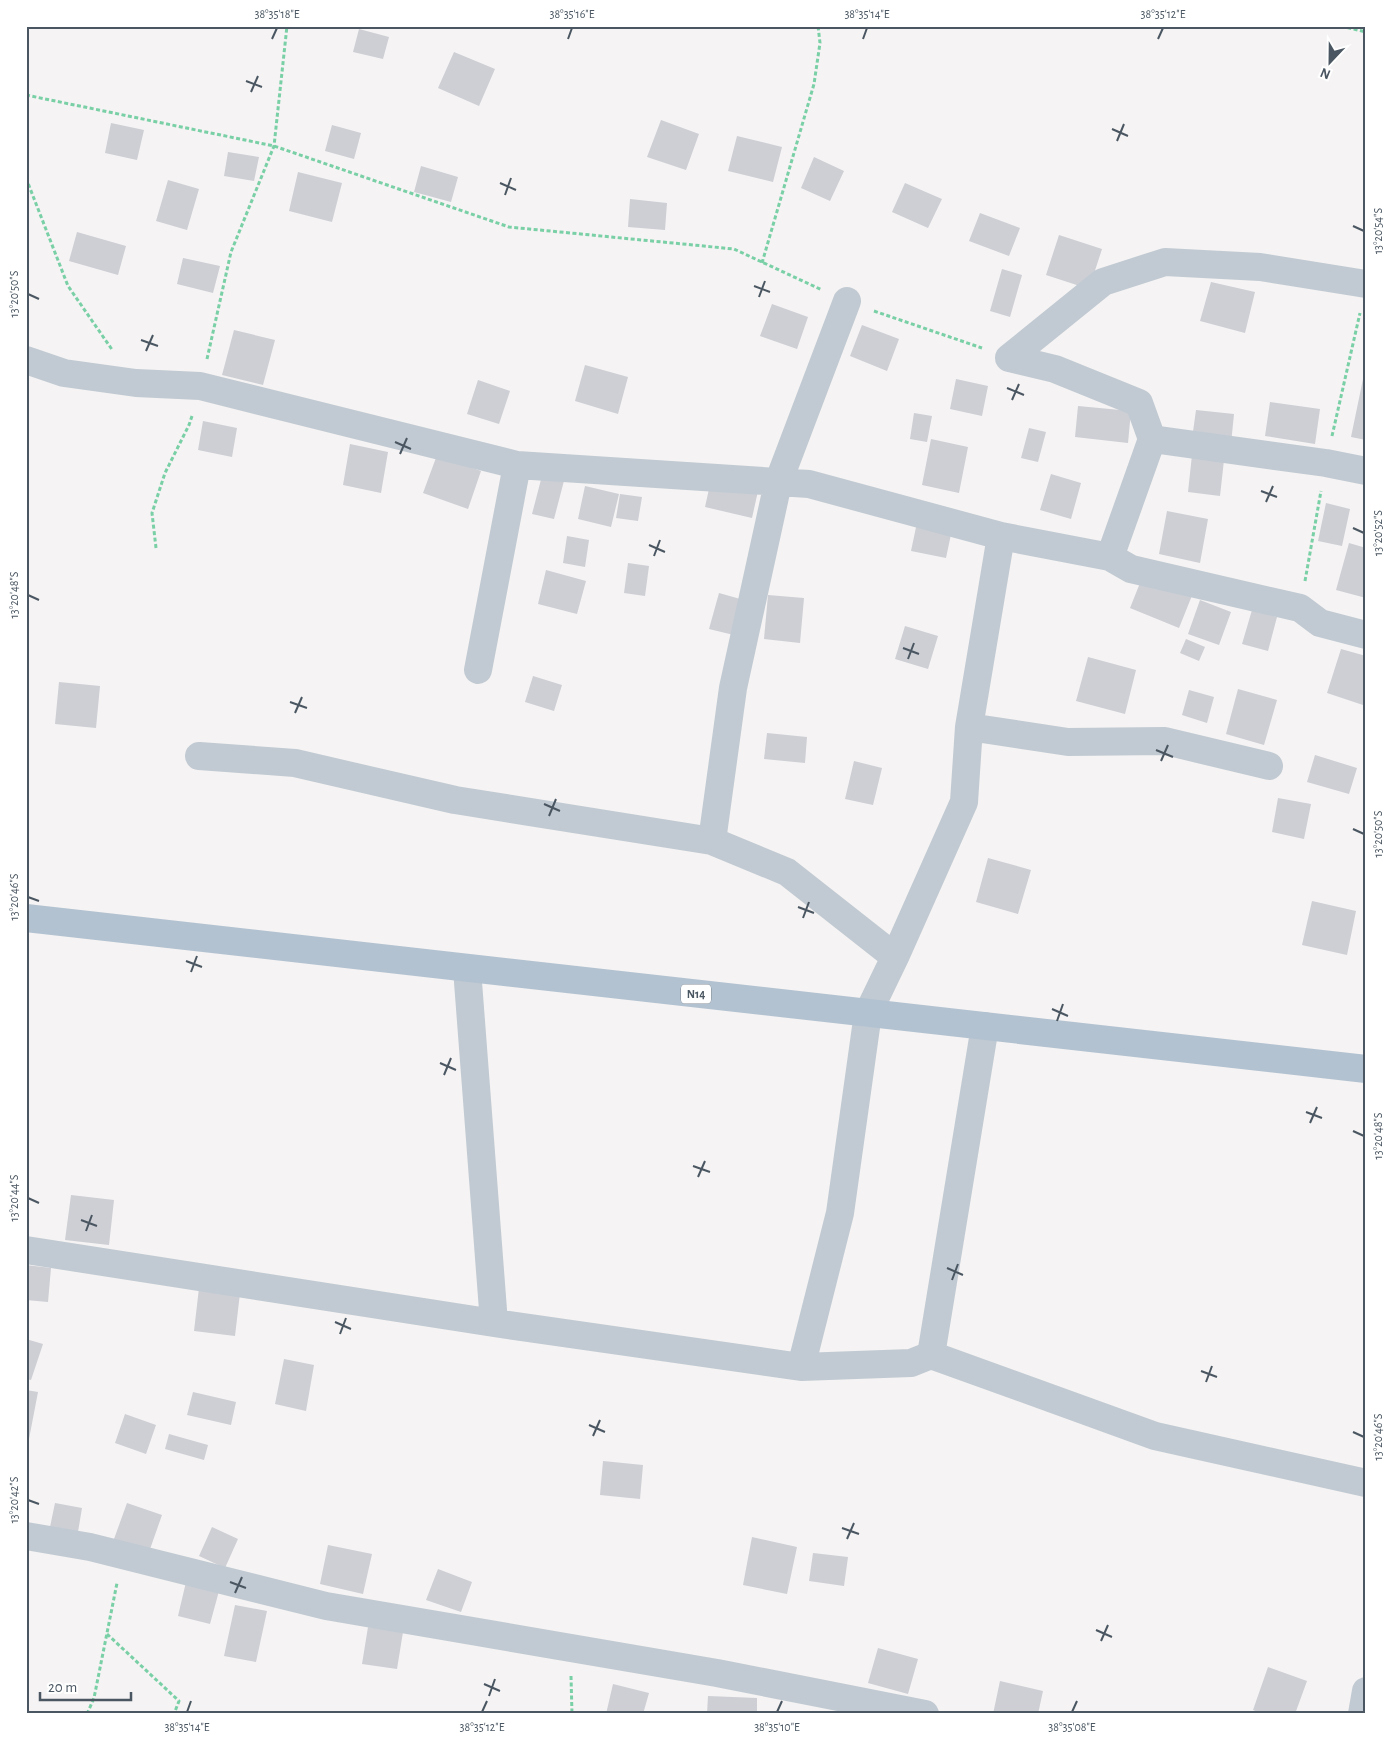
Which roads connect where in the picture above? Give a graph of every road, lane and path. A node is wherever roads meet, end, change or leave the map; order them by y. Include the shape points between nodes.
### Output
1 (287, 26) edge
2 (818, 26) edge
3 (1341, 26) edge
4 (1366, 32) edge
5 (26, 95) edge
6 (274, 146) junction
7 (26, 178) edge
8 (762, 262) junction
9 (1366, 284) edge
10 (847, 301) junction
11 (1009, 358) junction
12 (26, 360) edge
13 (136, 383) junction
14 (200, 386) junction
15 (1152, 440) junction
16 (517, 465) junction
17 (1366, 472) edge
18 (778, 483) junction
19 (1001, 536) junction
20 (156, 548) dead end
21 (1110, 557) junction
22 (1366, 635) edge
23 (478, 670) dead end
24 (969, 727) junction
25 (199, 756) dead end
26 (1269, 766) dead end
27 (712, 841) junction
28 (26, 918) edge
29 (895, 958) junction
30 (467, 968) junction
31 (868, 1013) junction
32 (985, 1026) junction
33 (1366, 1069) edge
34 (26, 1250) edge
35 (494, 1322) junction
36 (931, 1355) junction
37 (801, 1367) junction
38 (1366, 1483) edge
39 (26, 1536) edge
40 (123, 1556) junction
41 (107, 1634) junction
42 (569, 1648) junction
43 (1366, 1691) edge
44 (88, 1714) edge
45 (174, 1714) edge
46 (572, 1714) edge
47 (925, 1714) edge
48 (1362, 1714) edge

1 - 6 path
2 - 8 path via 820,44 814,84
3 - 4 path
5 - 6 path
6 - 8 path via 509,227 734,250
6 - 14 path via 231,252
7 - 13 path via 68,286
8 - 10 path
9 - 11 street via 1260,267 1165,262 1102,282
10 - 11 path
10 - 18 street
11 - 15 street via 1055,369 1139,403
12 - 13 street via 64,373
13 - 14 street
14 - 16 street
14 - 20 path via 189,425 165,473 152,512
15 - 17 street via 1326,463
15 - 21 street
16 - 18 street
16 - 23 street
18 - 19 street via 809,484
18 - 27 street via 734,688
19 - 21 street
19 - 24 street
21 - 22 street via 1131,569 1300,608 1320,622
24 - 26 street via 1068,742 1165,741
24 - 29 street via 964,802
25 - 27 street via 295,764 455,800
27 - 29 street via 787,872
28 - 30 main road, N14
29 - 31 street
30 - 31 main road, N14
30 - 35 street
31 - 32 main road, N14
31 - 37 street via 840,1213
32 - 33 main road, N14
32 - 36 street
34 - 35 street
35 - 37 street
36 - 37 street via 911,1363
36 - 38 street via 1155,1436
39 - 40 street
40 - 41 path
40 - 42 street via 326,1606
41 - 44 path
41 - 45 path via 179,1701
42 - 46 path
42 - 47 street
43 - 48 street

